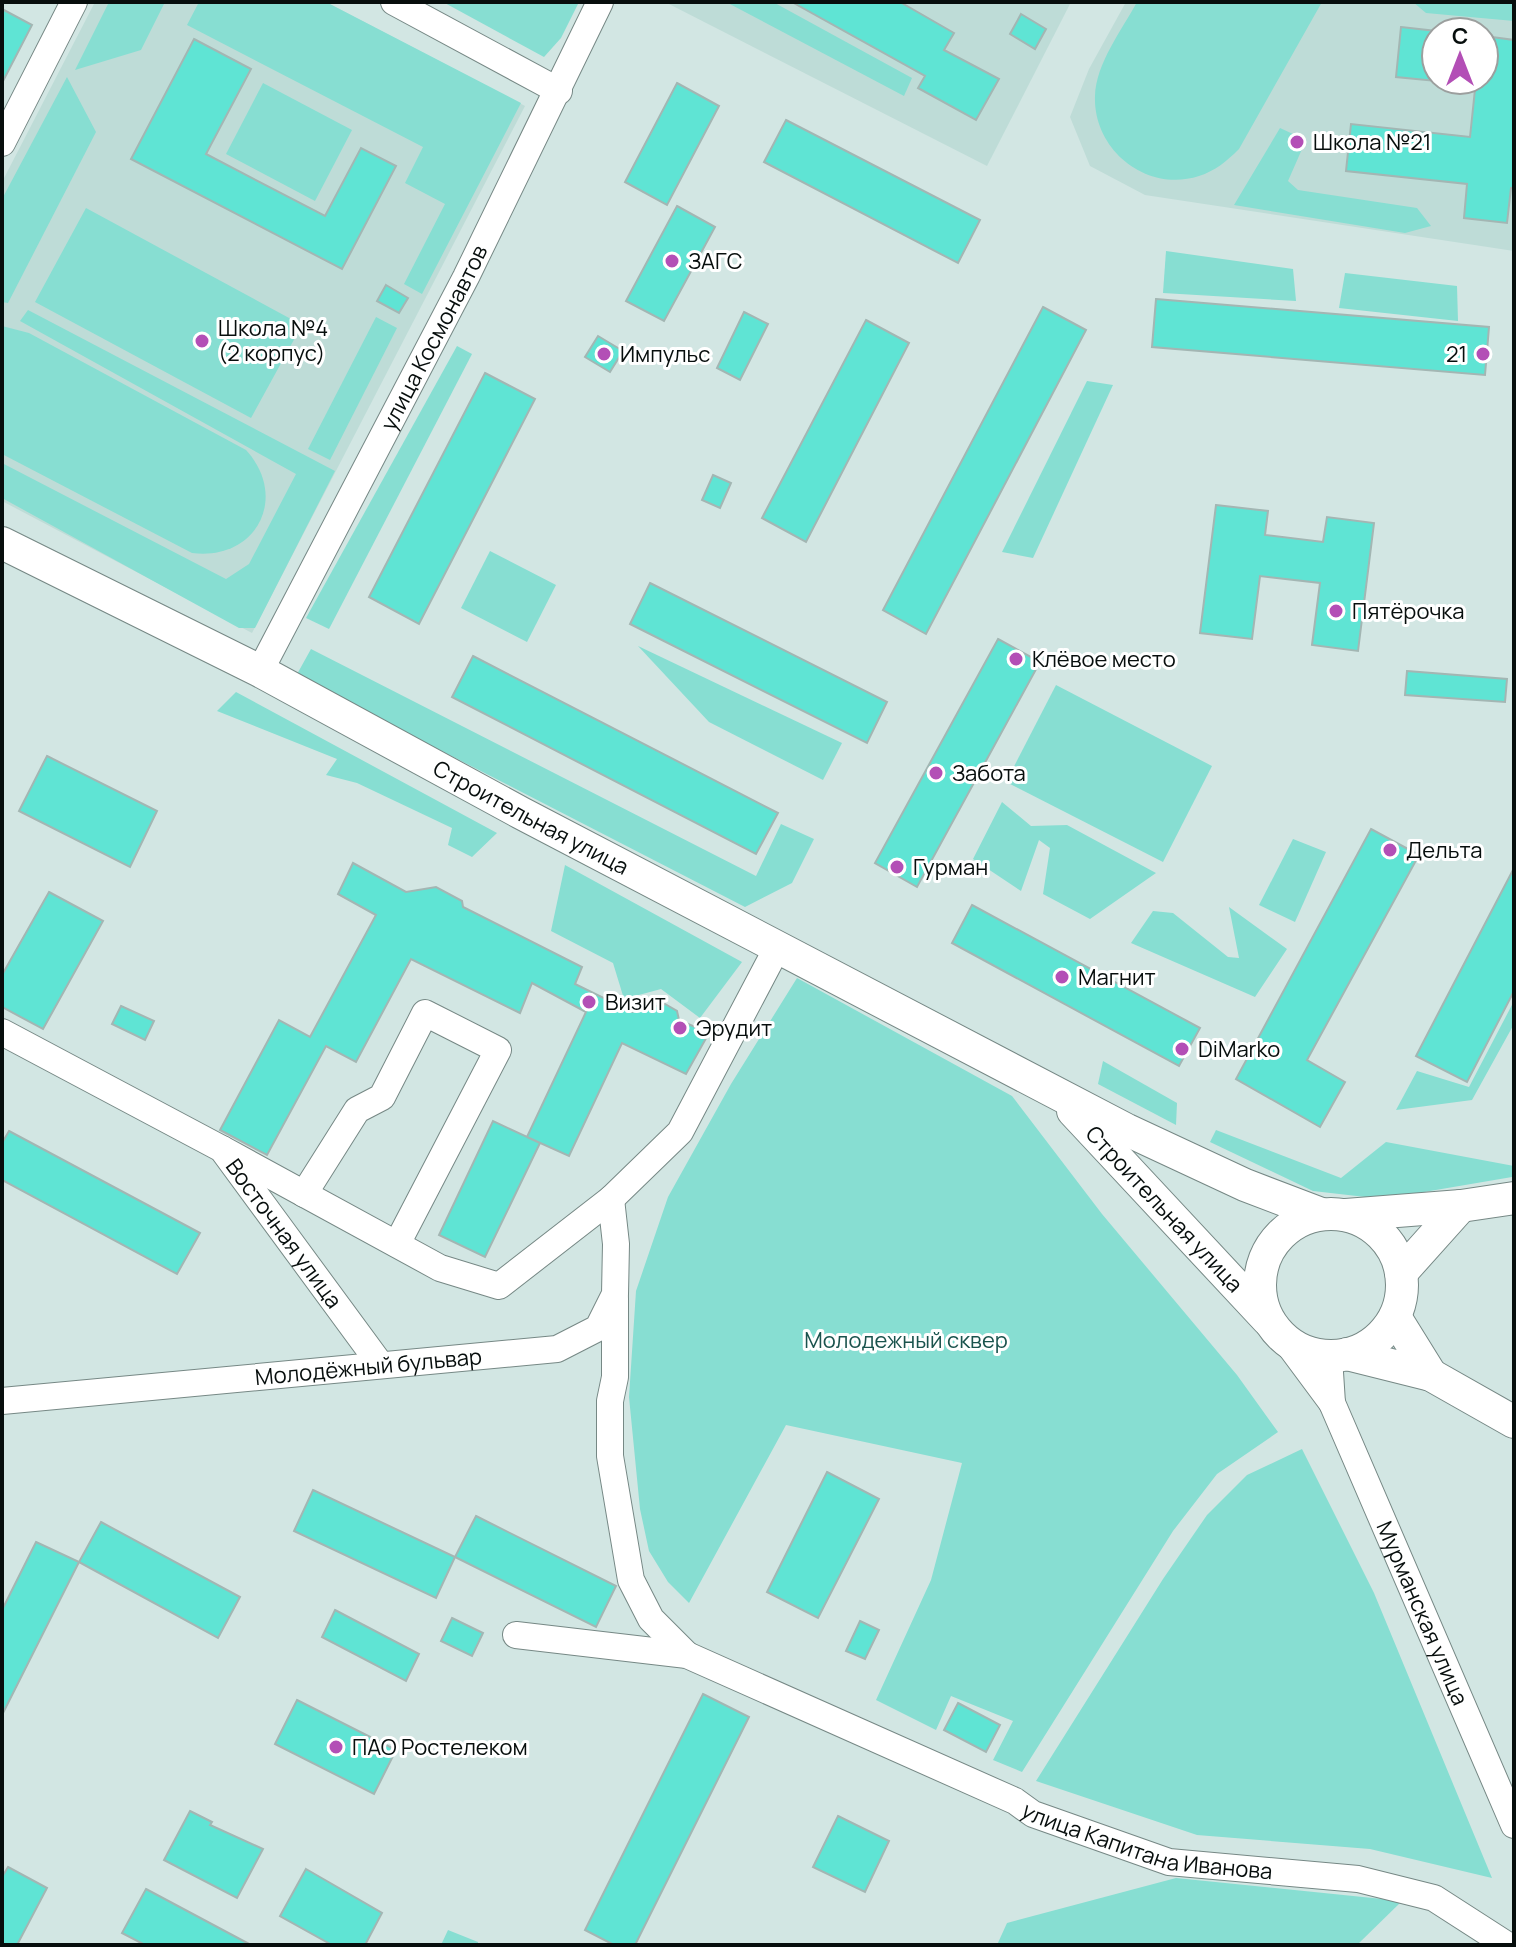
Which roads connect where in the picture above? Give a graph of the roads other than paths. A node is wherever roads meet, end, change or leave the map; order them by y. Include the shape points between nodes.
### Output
1 (74, 2) edge
2 (394, 2) edge
3 (600, 2) edge
4 (559, 91) junction
5 (2, 143) edge
6 (2, 543) edge
7 (260, 671) junction
8 (778, 946) junction
9 (2, 1032) edge
10 (1057, 1094) junction
11 (222, 1149) junction
12 (304, 1194) junction
13 (1514, 1198) edge
14 (611, 1199) junction
15 (1461, 1206) junction
16 (1334, 1215) junction
17 (397, 1244) junction
18 (1401, 1273) junction
19 (615, 1294) junction
20 (1395, 1317) junction
21 (1279, 1332) junction
22 (1338, 1355) junction
23 (380, 1364) junction
24 (1431, 1375) junction
25 (2, 1401) edge
26 (1332, 1403) junction
27 (1514, 1422) edge
28 (516, 1635) dead end
29 (687, 1655) junction
30 (1514, 1825) edge
31 (1507, 1945) edge

1 - 5 street
2 - 4 street
3 - 4 street, улица Космонавтов
4 - 7 street, улица Космонавтов
6 - 7 street, Строительная улица
7 - 8 street, Строительная улица
8 - 10 street, Строительная улица
8 - 14 street via 680,1132
9 - 11 street, Восточная улица
10 - 16 street, Строительная улица via 1231,1179
10 - 21 street, Строительная улица
11 - 12 street
11 - 23 street, Восточная улица
12 - 17 street
12 - 17 street via 357,1110 382,1097 425,1013 498,1050
13 - 15 street, Строительная улица
14 - 17 street via 499,1286 440,1268
14 - 19 street, Молодёжный бульвар
15 - 16 street, Строительная улица
15 - 18 street
16 - 18 street via 1380,1233
16 - 21 street via 1296,1223 1267,1254 1260,1284 1264,1309
18 - 20 street
19 - 23 street, Молодёжный бульвар via 598,1328 557,1349
19 - 29 street via 610,1456 631,1580 651,1619
20 - 22 street via 1377,1340
20 - 24 street
21 - 22 street via 1304,1351
21 - 26 street
22 - 24 street
22 - 26 street
23 - 25 street, Молодёжный бульвар
24 - 27 street
26 - 30 street, Мурманская улица
28 - 29 street
29 - 31 street, улица Капитана Иванова via 1015,1801 1033,1814 1169,1862 1358,1879 1434,1898

